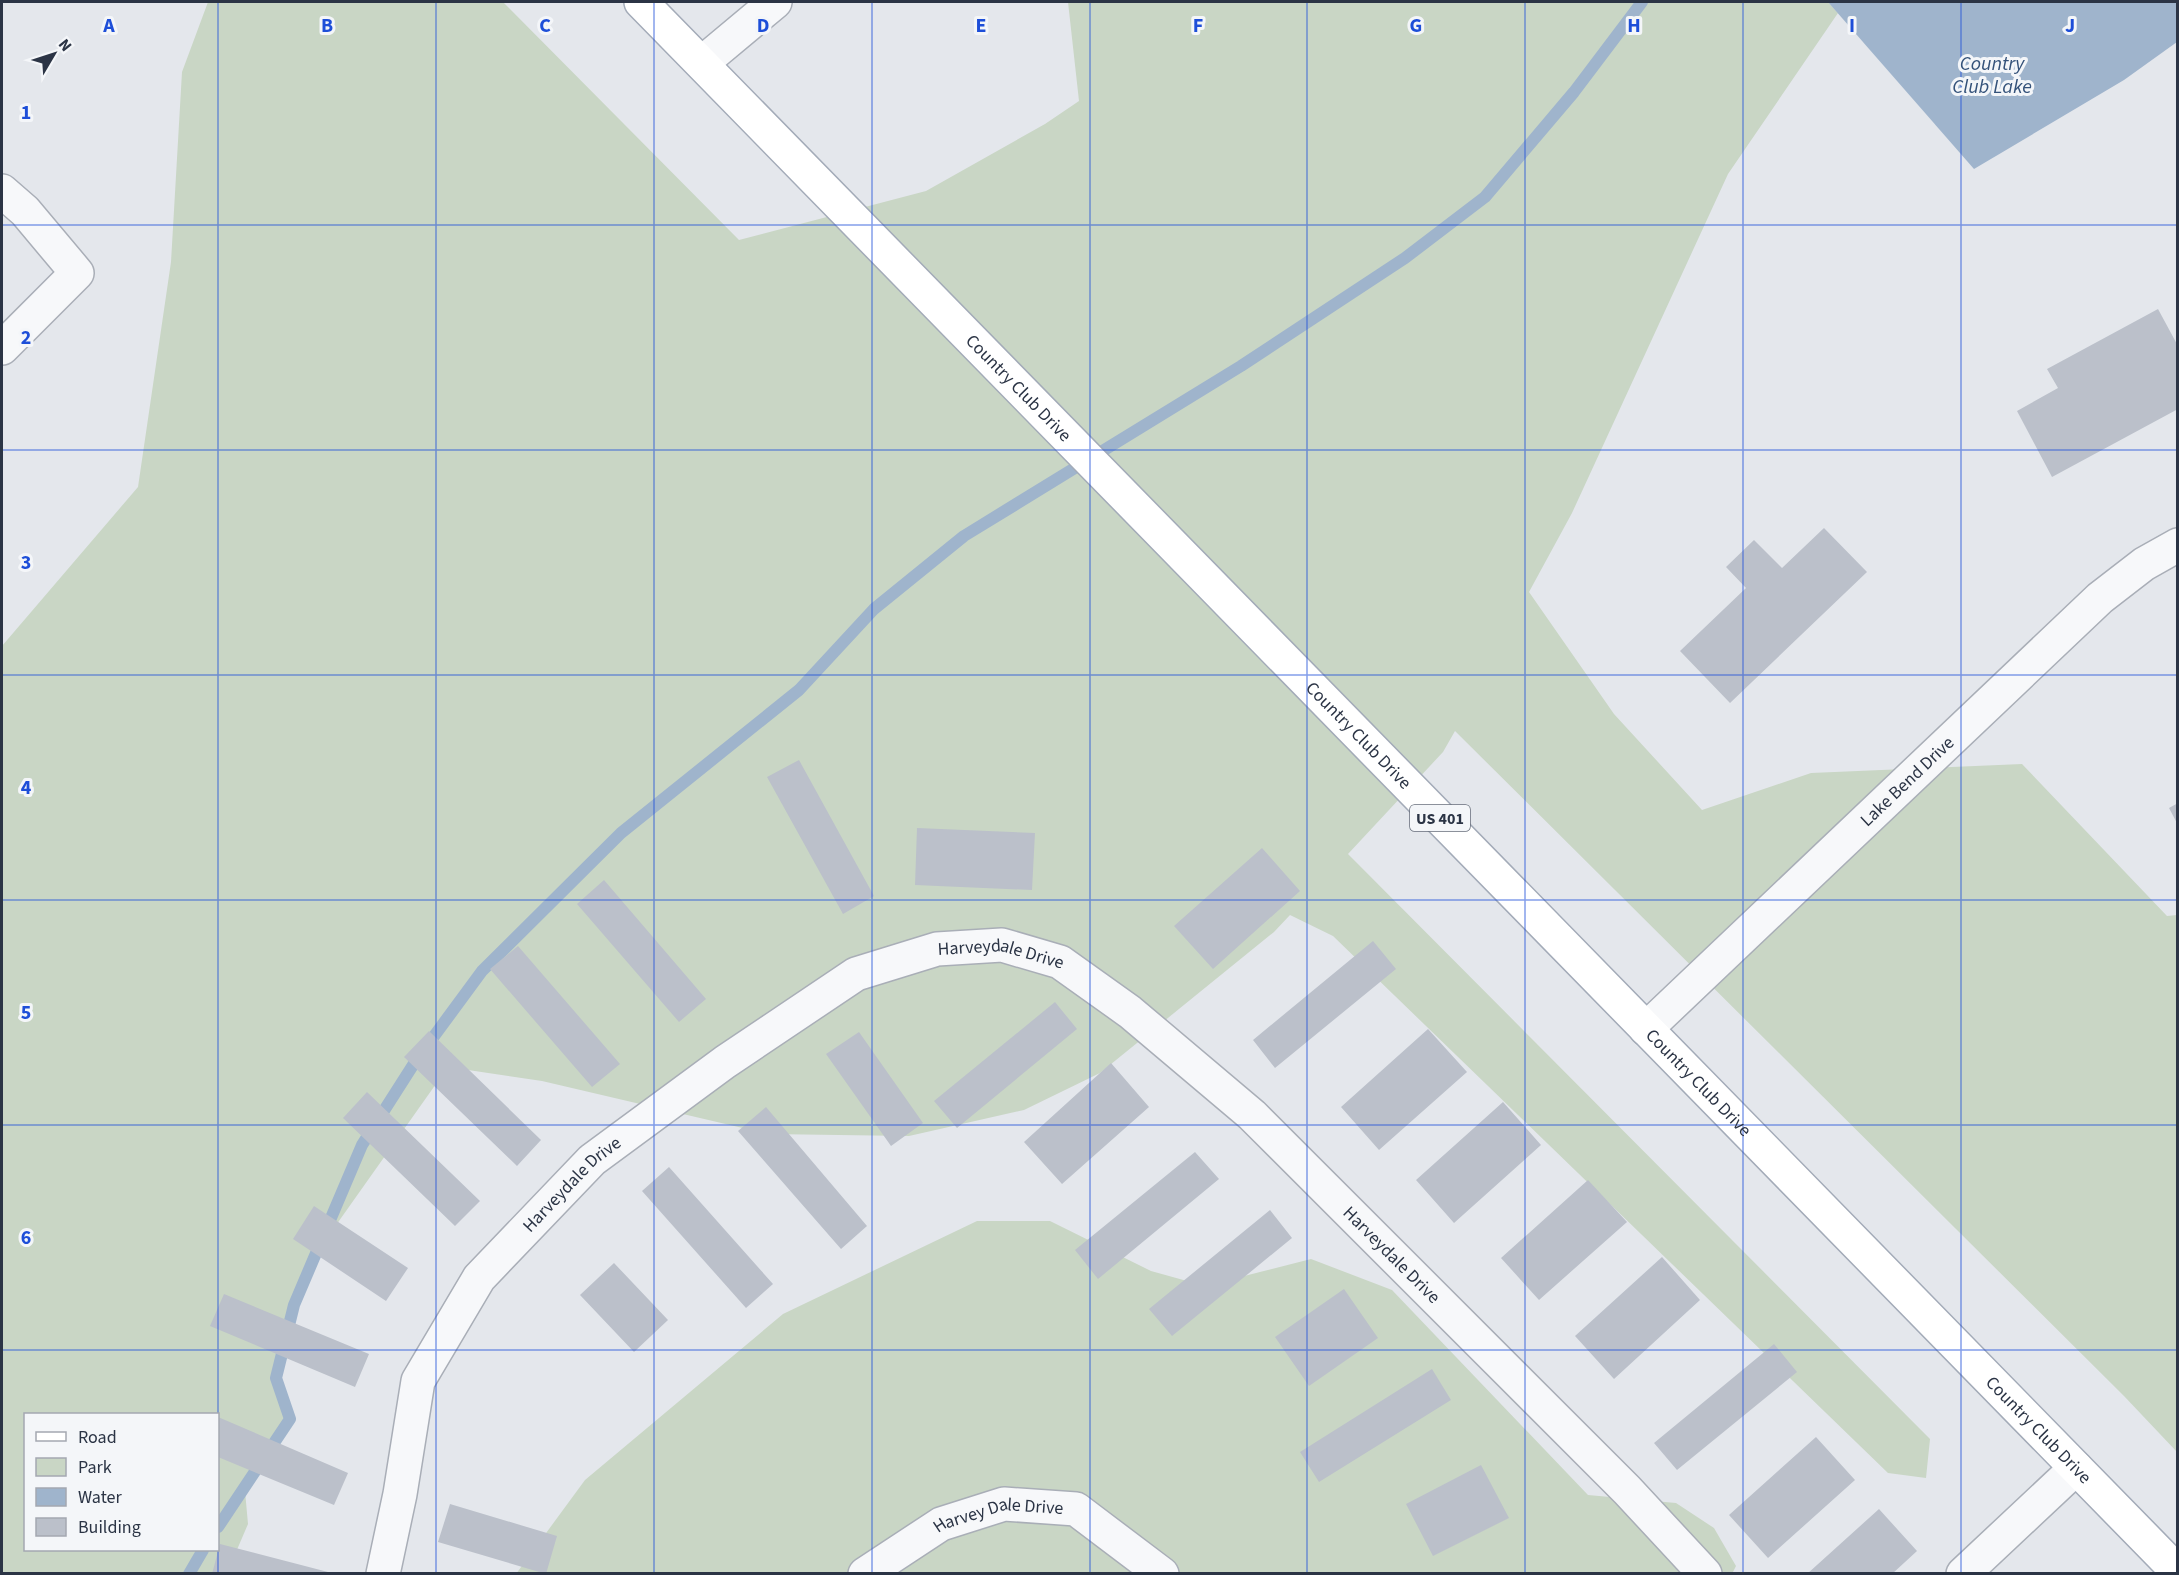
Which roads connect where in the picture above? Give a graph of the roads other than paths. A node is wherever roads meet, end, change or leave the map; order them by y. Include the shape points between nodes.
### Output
1 (641, 2) edge
2 (775, 2) edge
3 (702, 63) junction
4 (2, 191) edge
5 (2, 348) edge
6 (2178, 545) edge
7 (1646, 1029) junction
8 (2076, 1468) junction
9 (2178, 1572) edge
10 (383, 1574) edge
11 (865, 1574) edge
12 (1162, 1574) edge
13 (1705, 1574) edge
14 (1963, 1574) edge

1 - 3 main road, Country Club Drive / US 401
2 - 3 street
3 - 7 main road, Country Club Drive / US 401
4 - 5 street via 25,211 77,273
6 - 7 street, Lake Bend Drive via 2144,564 2100,598
7 - 8 main road, Country Club Drive / US 401
8 - 9 main road, Country Club Drive / US 401
8 - 14 street
10 - 13 street, Harveydale Drive via 418,1381 479,1278 592,1160 725,1062 856,974 937,949 1002,945 1060,962 1130,1012 1252,1115 1619,1481
11 - 12 street, Harvey Dale Drive via 941,1524 1004,1504 1076,1509

